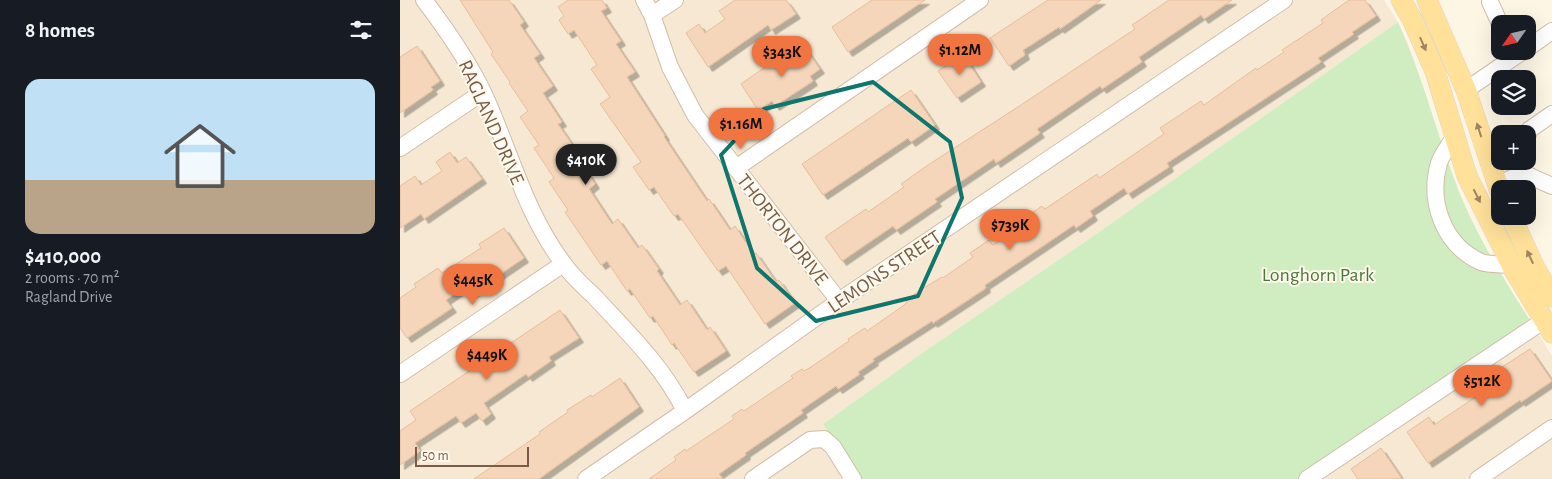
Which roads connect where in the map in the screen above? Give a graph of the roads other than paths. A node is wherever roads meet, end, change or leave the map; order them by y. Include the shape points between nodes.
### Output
1 (424, 0) edge
2 (644, 0) edge
3 (675, 0) edge
4 (980, 0) edge
5 (1284, 0) edge
6 (1401, 0) edge
7 (1427, 0) edge
8 (1490, 2) dead end
9 (652, 15) junction
10 (1496, 15) edge
11 (1552, 31) edge
12 (1536, 42) edge
13 (1509, 60) edge
14 (1466, 90) junction
15 (483, 92) junction
16 (1552, 114) edge
17 (1536, 126) edge
18 (1455, 136) junction
19 (400, 148) edge
20 (736, 168) junction
21 (1520, 170) edge
22 (1528, 170) edge
23 (1495, 180) edge
24 (1508, 180) edge
25 (1552, 186) edge
26 (1515, 225) edge
27 (563, 264) junction
28 (1512, 265) junction
29 (1552, 297) edge
30 (839, 301) junction
31 (1548, 327) edge
32 (400, 374) edge
33 (685, 411) junction
34 (1552, 428) edge
35 (586, 479) edge
36 (753, 479) edge
37 (853, 479) edge
38 (1307, 479) edge
39 (1478, 479) edge

1 - 15 street, RAGLAND DRIVE via 453,39
2 - 9 street, THORTON DRIVE
3 - 9 street
4 - 20 street
5 - 30 street, LEMONS STREET
6 -> 18 main road via 1435,71
7 - 14 main road
8 - 10 street
9 - 20 street, THORTON DRIVE via 670,67 694,115
11 - 12 street
13 - 14 street
23 -> 14 main road
15 - 19 street
15 - 27 street, RAGLAND DRIVE via 522,190
16 - 17 street
18 -> 28 main road via 1467,176
18 - 28 street via 1439,161 1436,179 1439,215 1457,245 1482,262
20 - 30 street, THORTON DRIVE
21 - 24 street
22 - 25 street
29 -> 26 main road
27 - 32 street
27 - 33 street, RAGLAND DRIVE via 650,357 676,392
28 - 31 main road
30 - 33 street, LEMONS STREET
31 - 38 street
33 - 35 street, LEMONS STREET
34 - 39 street
36 - 37 street via 810,440 824,439 833,447

